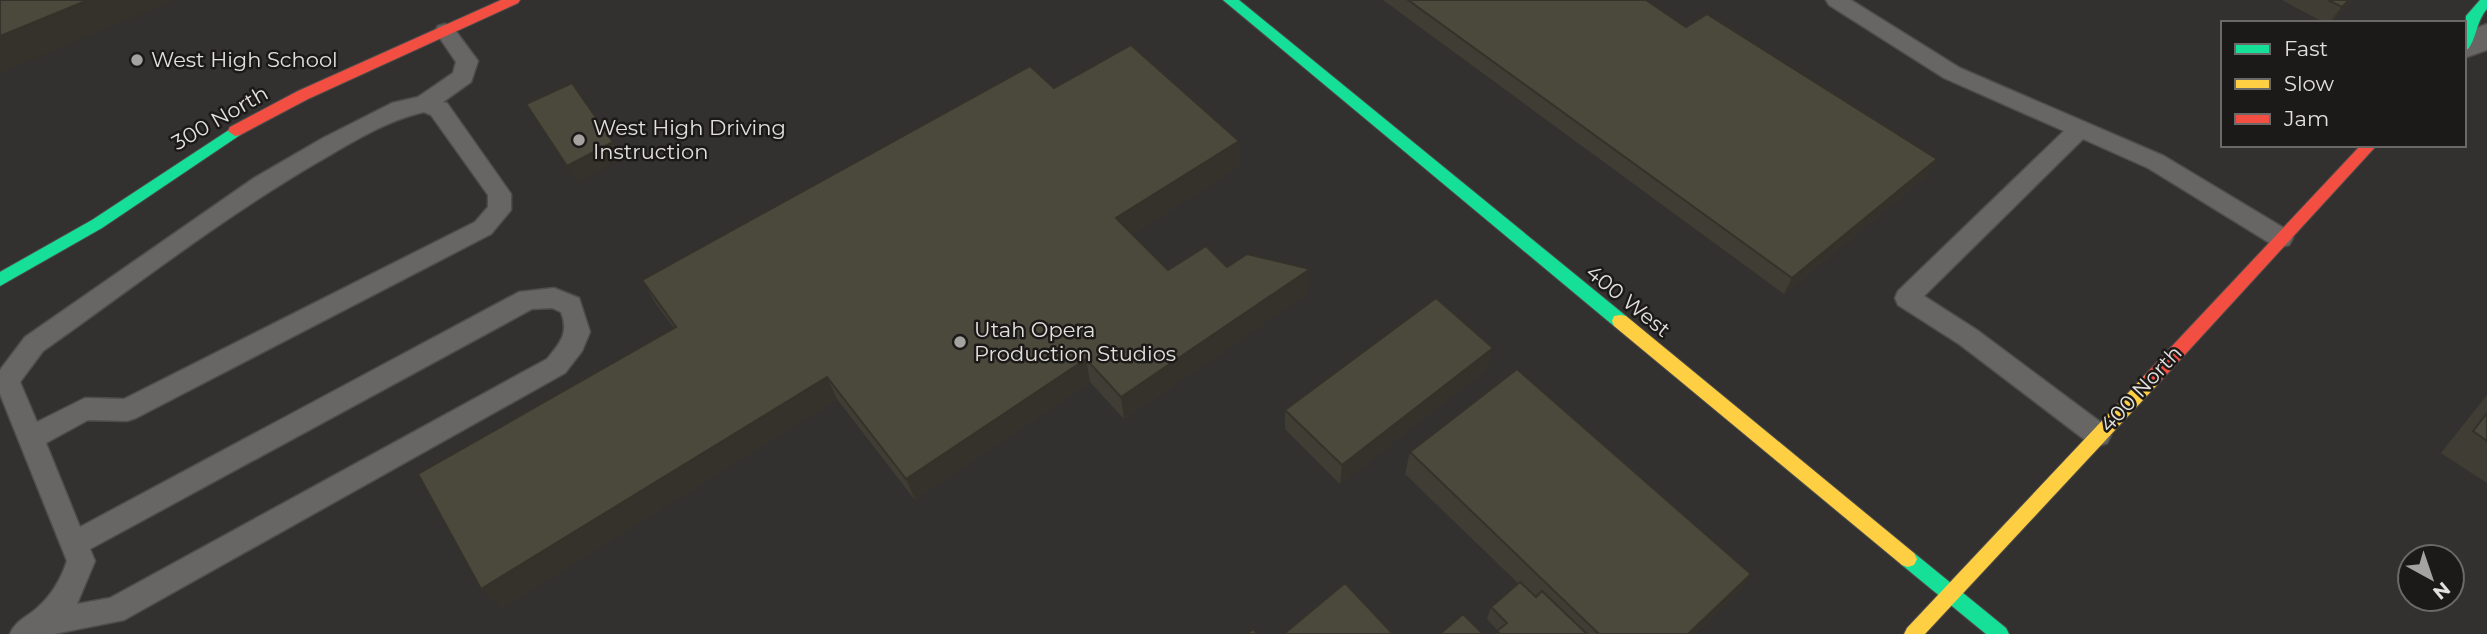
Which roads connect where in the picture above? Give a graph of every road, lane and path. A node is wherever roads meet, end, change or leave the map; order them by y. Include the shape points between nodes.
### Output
1 (513, 0) edge
2 (1230, 0) edge
3 (1836, 0) edge
4 (2487, 1) edge
5 (445, 31) junction
6 (2487, 36) edge
7 (2466, 40) edge
8 (2466, 46) edge
9 (424, 104) junction
10 (2080, 130) junction
11 (2368, 147) edge
12 (2281, 238) junction
13 (0, 280) edge
14 (2098, 435) junction
15 (31, 438) junction
16 (74, 544) junction
17 (1951, 593) junction
18 (34, 628) edge
19 (1913, 634) edge
20 (2000, 634) edge

1 - 5 street, 300 North
2 - 17 street, 400 West
3 - 10 lane via 1952,73
4 - 7 street via 2473,16
5 - 9 lane via 467,61 463,77
5 - 13 street, 300 North via 219,139 97,224
6 - 8 street
9 - 15 lane via 400,109 262,184 34,344 7,380
9 - 15 lane via 439,110 500,194 499,210 483,228 127,410 85,409
10 - 12 lane via 2156,162
10 - 14 lane via 1908,298
11 - 12 street, 400 North
12 - 14 street, 400 North
14 - 17 street, 400 North
15 - 16 lane
16 - 18 lane via 81,561 72,590
16 - 18 lane via 528,299 554,298 570,305 579,325 576,341 556,366 114,611
17 - 19 street, 400 North
17 - 20 street, 400 West

